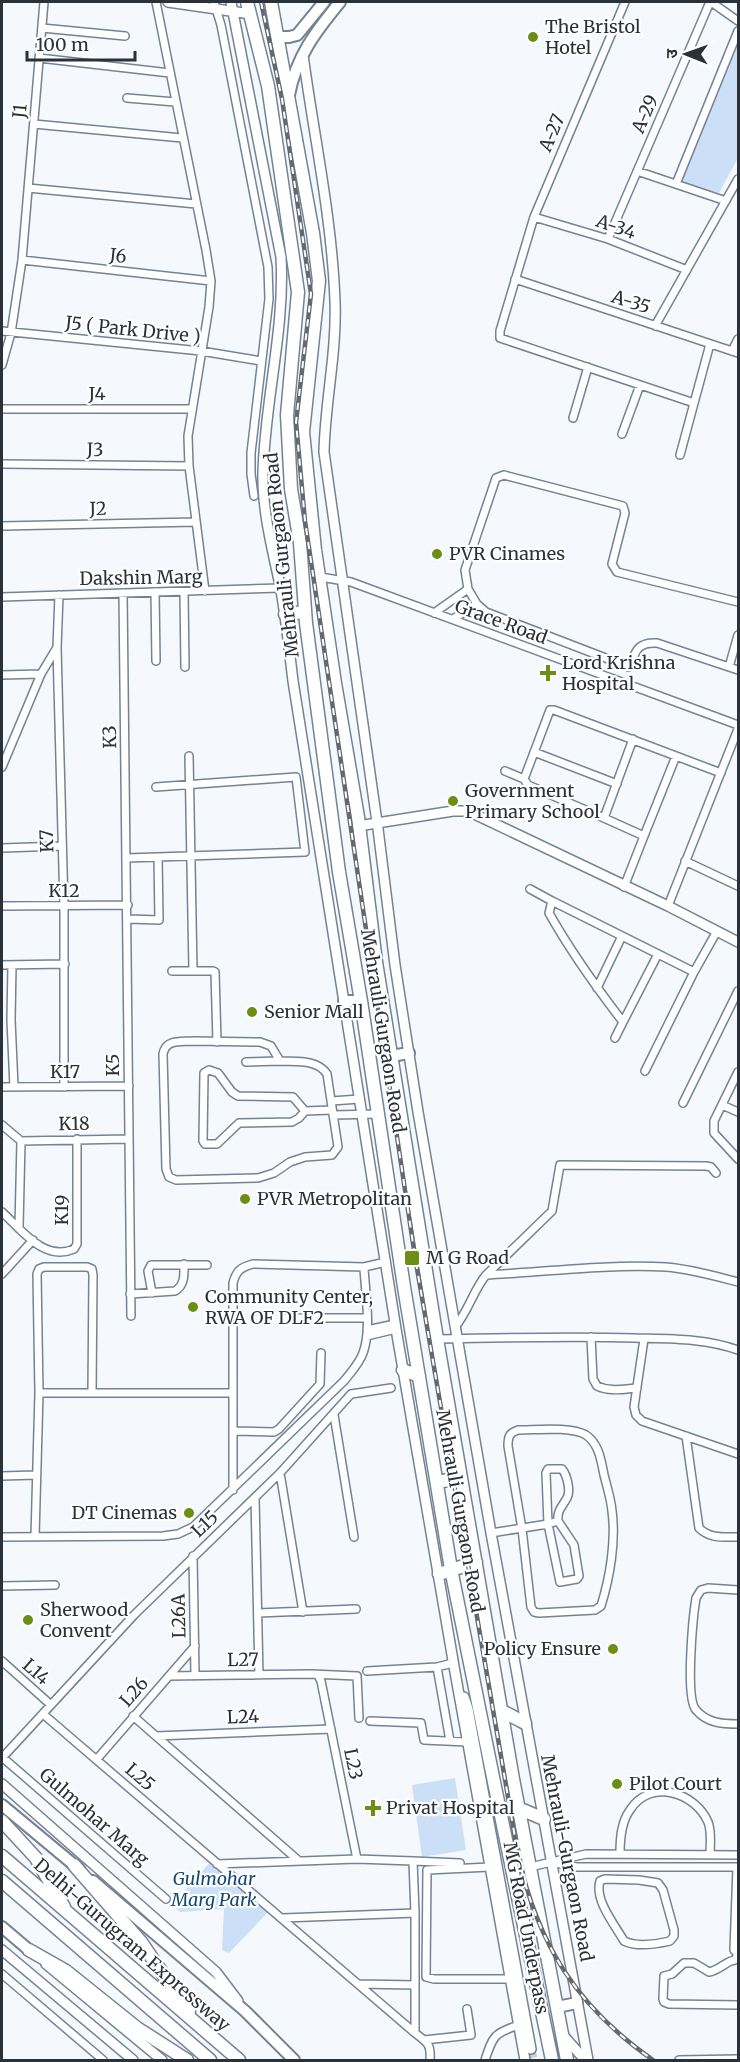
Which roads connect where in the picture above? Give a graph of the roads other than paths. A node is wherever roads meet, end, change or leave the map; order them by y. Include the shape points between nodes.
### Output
1 (44, 2) edge
2 (156, 2) edge
3 (168, 2) edge
4 (230, 2) edge
5 (271, 2) edge
6 (324, 2) edge
7 (340, 2) edge
8 (625, 2) edge
9 (711, 2) edge
10 (214, 5) edge
11 (249, 8) edge
12 (233, 12) junction
13 (738, 21) edge
14 (42, 28) junction
15 (738, 31) edge
16 (125, 36) dead end
17 (277, 37) junction
18 (303, 55) junction
19 (39, 58) junction
20 (170, 72) junction
21 (127, 98) dead end
22 (288, 101) junction
23 (175, 102) junction
24 (34, 124) junction
25 (182, 138) junction
26 (637, 171) junction
27 (738, 179) edge
28 (676, 184) junction
29 (28, 188) junction
30 (726, 201) junction
31 (196, 204) junction
32 (534, 217) junction
33 (608, 239) junction
34 (22, 260) junction
35 (687, 270) junction
36 (515, 279) junction
37 (211, 281) junction
38 (655, 326) junction
39 (2, 331) edge
40 (11, 333) junction
41 (738, 339) edge
42 (710, 344) junction
43 (201, 351) junction
44 (735, 352) edge
45 (261, 361) junction
46 (2, 365) edge
47 (588, 367) junction
48 (640, 385) junction
49 (694, 403) junction
50 (2, 409) edge
51 (192, 409) junction
52 (573, 418) dead end
53 (622, 434) dead end
54 (680, 455) dead end
55 (2, 464) edge
56 (189, 466) junction
57 (254, 496) dead end
58 (195, 522) junction
59 (2, 526) edge
60 (320, 577) junction
61 (341, 579) junction
62 (280, 588) junction
63 (468, 589) junction
64 (204, 591) junction
65 (155, 592) junction
66 (184, 592) junction
67 (123, 593) junction
68 (59, 595) junction
69 (2, 597) edge
70 (738, 602) edge
71 (477, 604) junction
72 (305, 612) junction
73 (434, 613) junction
74 (285, 614) junction
75 (453, 620) junction
76 (738, 635) edge
77 (57, 648) junction
78 (156, 661) dead end
79 (185, 667) dead end
80 (729, 667) junction
81 (738, 670) edge
82 (41, 674) junction
83 (2, 675) edge
84 (335, 683) junction
85 (315, 686) junction
86 (738, 727) edge
87 (633, 740) junction
88 (534, 752) junction
89 (189, 756) dead end
90 (676, 756) junction
91 (2, 766) edge
92 (504, 771) dead end
93 (721, 773) junction
94 (524, 779) junction
95 (190, 784) junction
96 (617, 784) junction
97 (156, 787) dead end
98 (604, 819) junction
99 (377, 823) junction
100 (358, 826) junction
101 (645, 836) junction
102 (62, 846) junction
103 (2, 848) edge
104 (192, 856) junction
105 (158, 857) junction
106 (127, 858) junction
107 (686, 861) junction
108 (127, 881) joint
109 (738, 886) edge
110 (624, 887) junction
111 (530, 889) dead end
112 (552, 901) junction
113 (128, 905) junction
114 (2, 906) edge
115 (64, 906) junction
116 (668, 906) junction
117 (128, 919) junction
118 (717, 931) junction
119 (622, 936) junction
120 (738, 942) edge
121 (658, 954) junction
122 (64, 964) junction
123 (2, 965) edge
124 (12, 965) junction
125 (172, 971) dead end
126 (193, 971) junction
127 (694, 972) junction
128 (597, 988) junction
129 (738, 991) edge
130 (344, 1001) junction
131 (361, 1001) junction
132 (2, 1020) edge
133 (11, 1020) junction
134 (623, 1022) junction
135 (615, 1038) dead end
136 (217, 1042) junction
137 (409, 1053) junction
138 (391, 1056) junction
139 (280, 1061) junction
140 (246, 1062) dead end
141 (645, 1071) dead end
142 (738, 1072) edge
143 (129, 1086) junction
144 (2, 1087) edge
145 (14, 1087) junction
146 (64, 1087) junction
147 (360, 1099) junction
148 (331, 1101) junction
149 (683, 1103) dead end
150 (723, 1105) junction
151 (305, 1111) junction
152 (738, 1112) edge
153 (332, 1113) junction
154 (378, 1114) junction
155 (362, 1116) junction
156 (2, 1125) edge
157 (77, 1139) junction
158 (129, 1139) junction
159 (21, 1141) junction
160 (738, 1159) edge
161 (716, 1173) dead end
162 (2, 1214) edge
163 (19, 1227) junction
164 (33, 1240) junction
165 (386, 1262) junction
166 (184, 1264) junction
167 (207, 1264) dead end
168 (364, 1267) junction
169 (2, 1274) edge
170 (486, 1275) junction
171 (738, 1282) edge
172 (152, 1293) junction
173 (130, 1294) junction
174 (131, 1316) dead end
175 (284, 1318) dead end
176 (367, 1318) junction
177 (395, 1326) junction
178 (455, 1327) junction
179 (367, 1333) junction
180 (591, 1337) junction
181 (456, 1338) junction
182 (437, 1339) junction
183 (644, 1339) junction
184 (738, 1350) edge
185 (321, 1353) dead end
186 (403, 1370) junction
187 (419, 1376) junction
188 (391, 1388) dead end
189 (637, 1388) junction
190 (233, 1392) junction
191 (39, 1394) junction
192 (92, 1394) junction
193 (334, 1415) junction
194 (233, 1431) junction
195 (686, 1436) junction
196 (738, 1454) edge
197 (280, 1473) junction
198 (36, 1474) junction
199 (2, 1476) edge
200 (460, 1478) junction
201 (437, 1482) junction
202 (233, 1490) junction
203 (255, 1498) junction
204 (558, 1521) junction
205 (548, 1524) junction
206 (522, 1528) junction
207 (491, 1533) junction
208 (2, 1537) edge
209 (35, 1537) junction
210 (354, 1537) dead end
211 (738, 1537) edge
212 (193, 1556) junction
213 (476, 1562) junction
214 (452, 1569) junction
215 (439, 1574) junction
216 (2, 1586) edge
217 (55, 1586) dead end
218 (738, 1590) edge
219 (356, 1610) dead end
220 (303, 1612) junction
221 (258, 1613) junction
222 (195, 1646) junction
223 (2, 1661) edge
224 (437, 1667) junction
225 (454, 1668) junction
226 (367, 1671) dead end
227 (259, 1675) junction
228 (318, 1675) junction
229 (169, 1676) junction
230 (195, 1676) junction
231 (51, 1705) junction
232 (502, 1712) junction
233 (43, 1714) junction
234 (133, 1716) junction
235 (359, 1718) dead end
236 (370, 1721) dead end
237 (525, 1723) junction
238 (738, 1724) edge
239 (331, 1729) junction
240 (156, 1736) junction
241 (450, 1741) junction
242 (467, 1742) junction
243 (2, 1758) edge
244 (97, 1759) junction
245 (2, 1784) edge
246 (2, 1805) edge
247 (518, 1808) junction
248 (544, 1819) junction
249 (2, 1821) edge
250 (620, 1854) junction
251 (710, 1855) junction
252 (738, 1855) edge
253 (2, 1856) edge
254 (357, 1859) junction
255 (299, 1861) junction
256 (412, 1861) junction
257 (552, 1863) junction
258 (217, 1864) junction
259 (74, 1865) junction
260 (490, 1865) junction
261 (530, 1867) junction
262 (620, 1867) junction
263 (737, 1867) edge
264 (620, 1879) junction
265 (2, 1881) edge
266 (166, 1899) dead end
267 (415, 1913) junction
268 (68, 1915) junction
269 (283, 1918) junction
270 (2, 1927) edge
271 (2, 1950) edge
272 (29, 1950) junction
273 (735, 1961) edge
274 (2, 1974) edge
275 (510, 1979) junction
276 (359, 1984) junction
277 (415, 1985) junction
278 (578, 2003) junction
279 (738, 2005) edge
280 (557, 2007) junction
281 (467, 2009) dead end
282 (246, 2011) junction
283 (196, 2023) junction
284 (519, 2025) junction
285 (415, 2033) junction
286 (562, 2034) junction
287 (424, 2040) junction
288 (531, 2049) tunnel mouth
289 (738, 2059) edge
290 (103, 2061) edge
291 (133, 2061) edge
292 (162, 2061) edge
293 (187, 2061) edge
294 (210, 2061) edge
295 (239, 2061) edge
296 (294, 2061) edge
297 (430, 2061) edge
298 (485, 2061) edge
299 (525, 2061) tunnel mouth
300 (552, 2061) edge
301 (567, 2061) edge
302 (586, 2061) edge
303 (679, 2061) edge

1 - 14 street, J1
2 - 20 street
3 - 10 street
4 - 10 street
4 - 12 street
5 - 17 highway, Mehrauli Gurgaon Road
6 - 17 main road via 297,35
7 - 18 main road via 313,35
8 - 32 street, A-27
9 - 13 street
9 - 26 street, A-29
10 - 12 street
10 - 45 street via 268,267
11 - 12 street
11 - 72 highway, Mehrauli Gurgaon Road via 268,86 298,292 287,416
12 - 62 street via 281,257 280,324 263,474
14 - 16 street
14 - 19 street, J1
15 - 28 street
17 - 22 highway, Mehrauli Gurgaon Road
18 - 22 main road via 293,75
18 - 61 street, Mehrauli-Gurgaon Road via 332,247 334,351 324,452
19 - 20 street
19 - 24 street, J1
20 - 23 street
21 - 23 street
22 - 60 highway, Mehrauli Gurgaon Road via 319,281 303,432
23 - 25 street
24 - 25 street
24 - 29 street, J1
25 - 31 street
26 - 28 street
26 - 33 street, A-29
27 - 30 street
28 - 30 street
29 - 31 street
29 - 34 street, J1
30 - 35 street
31 - 37 street
32 - 33 street, A-34
32 - 36 street, A-27
33 - 35 street, A-34
34 - 37 street, J6
34 - 40 street, J1
35 - 38 street
36 - 38 street, A-35 / A-35
36 - 47 street, A-27 via 500,338
37 - 43 street
38 - 42 street, A-35 / A-35
39 - 40 street, J5 ( Park Drive )
40 - 43 street, J5 ( Park Drive )
40 - 46 street, J1
41 - 44 street
42 - 44 street, A-35 / A-35
42 - 49 street
43 - 45 street, J5 ( Park Drive )
43 - 51 street
45 - 57 street via 251,453
47 - 48 street
47 - 52 street
48 - 49 street
48 - 53 street
49 - 54 street
50 - 51 street, J4
51 - 56 street
55 - 56 street, J3
56 - 58 street
58 - 59 street, J2
58 - 64 street
60 - 61 street, Grace Road
60 - 84 highway, Mehrauli Gurgaon Road
61 - 73 street, Grace Road
61 - 99 street, Mehrauli-Gurgaon Road
62 - 64 street, Dakshin Marg
62 - 74 street
63 - 70 street via 466,567 496,478 504,475 622,506 625,513 612,564 617,572
63 - 71 street
63 - 73 street
64 - 66 street, Dakshin Marg
65 - 66 street, Dakshin Marg
65 - 67 street, Dakshin Marg
65 - 78 street
66 - 79 street
67 - 68 street, Dakshin Marg
67 - 106 street, K3
68 - 69 street, Dakshin Marg
68 - 77 street, K7
71 - 75 street
71 - 80 street via 486,612 629,667 641,645 657,643
72 - 74 highway
72 - 85 highway, Mehrauli Gurgaon Road
73 - 75 street, Grace Road
74 - 130 street
75 - 86 street, Grace Road
76 - 80 street
77 - 82 street
77 - 102 street, K7
80 - 81 street
82 - 83 street
82 - 91 street
84 - 85 highway
84 - 100 highway, Mehrauli Gurgaon Road
85 - 131 highway, Mehrauli Gurgaon Road via 339,872
86 - 93 street
87 - 88 street via 547,709
87 - 90 street
87 - 96 street
88 - 94 street
88 - 96 street
89 - 95 street
90 - 93 street
90 - 101 street
92 - 94 street
93 - 107 street
94 - 98 street via 528,785
95 - 97 street
95 - 104 street
95 - 104 street via 296,777 305,852
96 - 98 street
98 - 101 street
99 - 100 street
99 - 110 street via 468,811
99 - 137 street, Mehrauli-Gurgaon Road
100 - 138 highway, Mehrauli Gurgaon Road
101 - 110 street
102 - 103 street
102 - 115 street, K7
104 - 105 street
104 - 126 street
105 - 106 street
105 - 117 street via 159,920
106 - 108 street, K3
107 - 109 street
107 - 116 street
108 - 113 street, K5
110 - 116 street
111 - 112 street
112 - 119 street
112 - 128 street via 549,913
113 - 115 street, K12
113 - 117 street, K5
114 - 115 street, K12
115 - 122 street, K7
116 - 118 street
117 - 143 street, K5
118 - 120 street
118 - 127 street
119 - 121 street
119 - 128 street
121 - 127 street
121 - 134 street
122 - 124 street
122 - 146 street, K7
123 - 124 street
124 - 133 street
125 - 126 street
126 - 136 street via 213,971 217,975
127 - 141 street
128 - 134 street
129 - 149 street
130 - 131 main road
130 - 147 street
131 - 154 highway, Mehrauli Gurgaon Road
132 - 133 street
133 - 145 street
134 - 135 street
136 - 139 street via 266,1043
136 - 153 street via 170,1042 164,1048 169,1177 258,1178 304,1157 332,1155 338,1147
137 - 138 main road
137 - 178 street, Mehrauli-Gurgaon Road
138 - 182 highway, Mehrauli Gurgaon Road
139 - 140 street
139 - 148 street via 322,1067 327,1074
142 - 150 street
143 - 146 street, K17
143 - 158 street, K5
144 - 145 street, K17
145 - 146 street, K17
147 - 148 street
147 - 155 street
148 - 153 street
150 - 152 street
150 - 160 street via 714,1121 714,1132
151 - 151 street via 292,1122 239,1123 217,1144 205,1144 204,1073 218,1073 238,1096 293,1097
151 - 153 street
153 - 155 street
154 - 155 street
154 - 187 highway, Mehrauli Gurgaon Road
155 - 165 street
156 - 159 street
157 - 158 street, K18
157 - 159 street, K18
157 - 164 street, K19 via 77,1244 69,1252 44,1250
158 - 173 street, K5
159 - 163 street
161 - 170 street via 706,1166 560,1165 552,1210
162 - 163 street
163 - 164 street
164 - 169 street
165 - 168 street
165 - 177 street
166 - 167 street
166 - 172 street via 180,1288
166 - 172 street via 151,1265 148,1271
168 - 176 street
168 - 190 street via 243,1267 233,1283
170 - 171 street via 632,1267 699,1272
170 - 178 street
172 - 173 street
173 - 174 street, K5
175 - 176 street
176 - 179 street
177 - 179 street
177 - 186 street
178 - 181 street, Mehrauli-Gurgaon Road
179 - 202 street via 357,1366
180 - 181 street
180 - 183 street
180 - 189 street via 593,1379 597,1386 616,1390
181 - 182 street
181 - 207 street, Mehrauli-Gurgaon Road
182 - 200 highway, Mehrauli Gurgaon Road
183 - 184 street via 688,1339
183 - 189 street
185 - 194 street via 320,1384 279,1429 267,1433
186 - 187 highway
186 - 215 street
187 - 201 highway, Mehrauli Gurgaon Road
188 - 193 street, L15 via 351,1394
189 - 195 street via 634,1407 642,1421
190 - 192 street
190 - 194 street
191 - 192 street
191 - 192 street via 37,1274 44,1267 92,1269
191 - 198 street
193 - 197 street, L15
193 - 210 street
194 - 202 street
195 - 196 street
195 - 211 street via 699,1528 714,1537
197 - 203 street, L15
197 - 220 street
198 - 199 street
198 - 209 street
200 - 201 highway
200 - 213 highway, Mehrauli Gurgaon Road
201 - 214 highway, Mehrauli Gurgaon Road
202 - 209 street via 193,1527 178,1534
203 - 212 street, L15
203 - 221 street
204 - 205 street
204 - 205 street via 560,1507 567,1498 566,1473 562,1468 552,1468 546,1473
204 - 205 street via 574,1545 577,1579 560,1582
205 - 206 street
206 - 206 street via 534,1612 595,1610 601,1606 608,1584 614,1532 600,1454 583,1433 518,1430 508,1438
206 - 207 street
207 - 237 street, Mehrauli-Gurgaon Road
208 - 209 street
212 - 222 street, L26A
212 - 231 street, L15
213 - 214 highway
213 - 232 highway, Mehrauli Gurgaon Road
214 - 215 highway
214 - 300 highway, Mehrauli Gurgaon Road
215 - 225 street
216 - 217 street
218 - 238 street via 708,1588 696,1598 690,1690 694,1708 706,1719
219 - 220 street
220 - 221 street
221 - 227 street
222 - 229 street, L26
222 - 230 street, L26A
223 - 231 street, L14
224 - 225 street
224 - 226 street
224 - 241 street
225 - 242 street
225 - 288 street, MG Road Underpass via 468,1709
227 - 228 street, L27
227 - 230 street, L27
228 - 235 street, L27 via 357,1676
228 - 239 street, L23
229 - 230 street, L27
229 - 234 street, L26
231 - 233 street
232 - 237 highway
232 - 247 highway, Mehrauli Gurgaon Road
233 - 243 street
233 - 244 street, L25
234 - 240 street
234 - 244 street, L26
236 - 241 street via 421,1723 424,1740
237 - 248 street, Mehrauli-Gurgaon Road
239 - 240 street, L24
239 - 254 street, L23
240 - 255 street
241 - 242 street
242 - 260 street
243 - 266 street, Gulmohar Marg
244 - 258 street, L25
245 - 282 street via 216,1972
246 - 259 main road
247 - 248 highway
247 - 261 highway, Mehrauli Gurgaon Road
248 - 257 street, Mehrauli-Gurgaon Road
249 - 268 highway via 36,1858
250 - 251 street
250 - 251 street via 624,1821 630,1808 652,1793 673,1792 698,1808 708,1823
250 - 257 street via 586,1854
251 - 252 street
253 - 268 highway, Delhi-Gurugram Expressway
254 - 255 street
254 - 256 street
255 - 258 street
256 - 260 street
256 - 267 street
257 - 261 street
257 - 262 street
257 - 278 street, Mehrauli-Gurgaon Road
258 - 269 street, L25
259 - 282 main road
259 - 283 highway via 126,1924
260 - 275 street
260 - 275 street via 427,1870 426,1977
261 - 280 highway, Mehrauli Gurgaon Road
262 - 263 street
262 - 264 street
263 - 273 street via 734,1950 728,1953
264 - 264 street via 661,1886 674,1930 670,1941 624,1941 598,1887 605,1879
265 - 294 highway, Delhi-Gurugram Expressway
267 - 269 street
267 - 277 street
268 - 283 highway, Delhi-Gurugram Expressway
269 - 276 street, L25
270 - 272 main road
271 - 291 street
272 - 292 street
272 - 293 highway via 66,1971 137,2028
273 - 279 street via 709,1972 689,1962 678,1967 663,1978 663,2002
274 - 290 street
275 - 284 street
276 - 277 street
276 - 285 street, L25
277 - 285 street
278 - 280 main road
278 - 302 street, Mehrauli-Gurgaon Road
280 - 286 highway, Mehrauli Gurgaon Road
281 - 287 street via 471,2035
282 - 296 main road
283 - 295 highway, Delhi-Gurugram Expressway
284 - 298 street via 495,2035
284 - 299 street
285 - 287 street, L25
286 - 301 highway, Mehrauli Gurgaon Road
286 - 302 street
287 - 297 street via 430,2047
289 - 303 street

